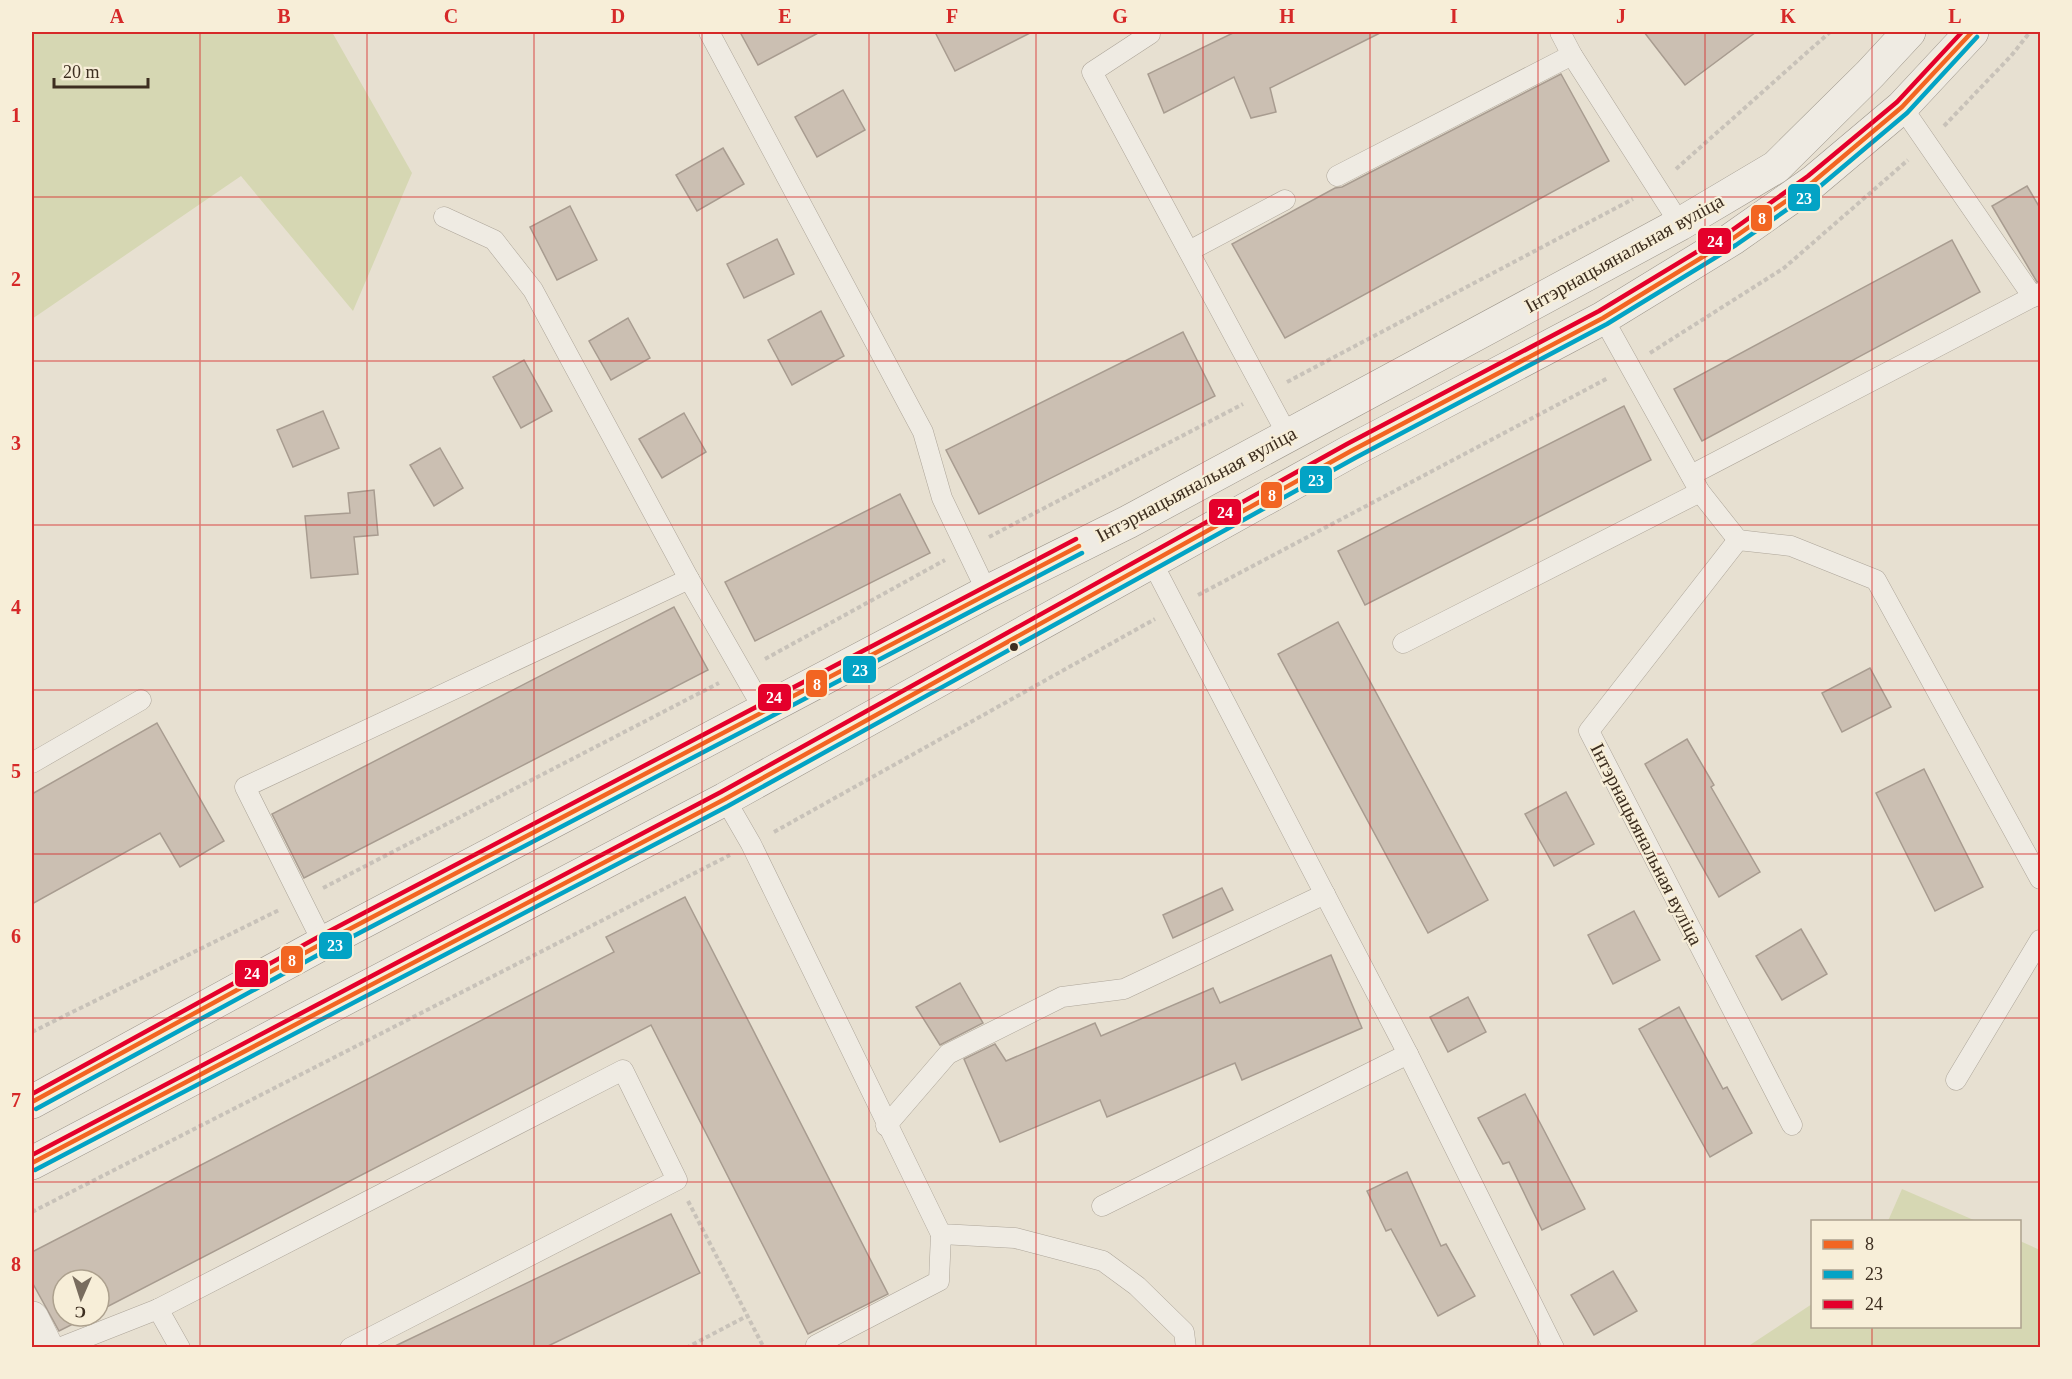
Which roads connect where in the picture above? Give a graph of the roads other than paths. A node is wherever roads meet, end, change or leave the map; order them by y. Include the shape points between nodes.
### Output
1 (709, 32) edge
2 (1152, 32) edge
3 (1560, 32) edge
4 (1909, 32) edge
5 (1972, 32) edge
6 (1572, 56) junction
7 (1870, 74) junction
8 (1902, 107) junction
9 (1337, 176) dead end
10 (1285, 200) dead end
11 (444, 217) dead end
12 (1680, 224) junction
13 (1189, 251) junction
14 (2037, 295) edge
15 (1603, 318) junction
16 (1287, 434) junction
17 (1695, 483) junction
18 (1128, 522) junction
19 (1738, 540) junction
20 (1152, 562) junction
21 (689, 579) junction
22 (987, 592) junction
23 (1403, 643) dead end
24 (141, 700) dead end
25 (764, 710) junction
26 (32, 763) edge
27 (725, 799) junction
28 (2040, 879) edge
29 (1325, 894) junction
30 (2040, 940) edge
31 (323, 943) junction
32 (1408, 1054) junction
33 (1956, 1080) dead end
34 (32, 1102) edge
35 (1792, 1125) dead end
36 (886, 1126) junction
37 (32, 1163) edge
38 (1102, 1206) dead end
39 (940, 1234) junction
40 (158, 1309) junction
41 (32, 1318) edge
42 (816, 1345) dead end
43 (47, 1347) edge
44 (59, 1347) edge
45 (180, 1347) edge
46 (350, 1347) edge
47 (1186, 1347) edge
48 (1554, 1347) edge

1 - 22 lane via 923,432 942,498
2 - 13 lane via 1092,72
3 - 6 lane
4 - 7 main road, Інтэрнацыянальная вуліца
5 - 8 main road, Інтэрнацыянальная вуліца
6 - 9 lane
6 - 12 lane
7 - 8 main road
7 - 12 main road, Інтэрнацыянальная вуліца via 1776,167
8 - 14 lane
8 - 15 main road, Інтэрнацыянальная вуліца via 1813,182
10 - 13 lane
11 - 21 lane via 494,240 533,290
12 - 16 main road, Інтэрнацыянальная вуліца
13 - 16 lane
14 - 17 lane
15 - 17 lane
15 - 20 main road, Інтэрнацыянальная вуліца
16 - 18 main road, Інтэрнацыянальная вуліца
17 - 19 lane
17 - 23 lane
18 - 20 main road
18 - 22 main road, Інтэрнацыянальная вуліца
19 - 28 lane via 1791,546 1876,580
19 - 35 lane, Інтэрнацыянальная вуліца via 1589,731
20 - 27 main road, Інтэрнацыянальная вуліца
20 - 29 lane
21 - 25 lane
21 - 31 lane via 245,787
22 - 25 main road, Інтэрнацыянальная вуліца
24 - 26 lane
25 - 31 main road, Інтэрнацыянальная вуліца
27 - 36 lane via 751,844
27 - 37 main road, Інтэрнацыянальная вуліца
29 - 32 lane
29 - 36 lane via 1124,989 1062,997 948,1054
30 - 33 lane
31 - 34 main road, Інтэрнацыянальная вуліца
32 - 38 lane
32 - 48 lane
36 - 39 lane
39 - 42 lane via 939,1281
39 - 47 lane via 1015,1238 1103,1261 1137,1286 1184,1332
40 - 44 lane
40 - 45 lane
40 - 46 lane via 623,1070 677,1180
41 - 43 main road

